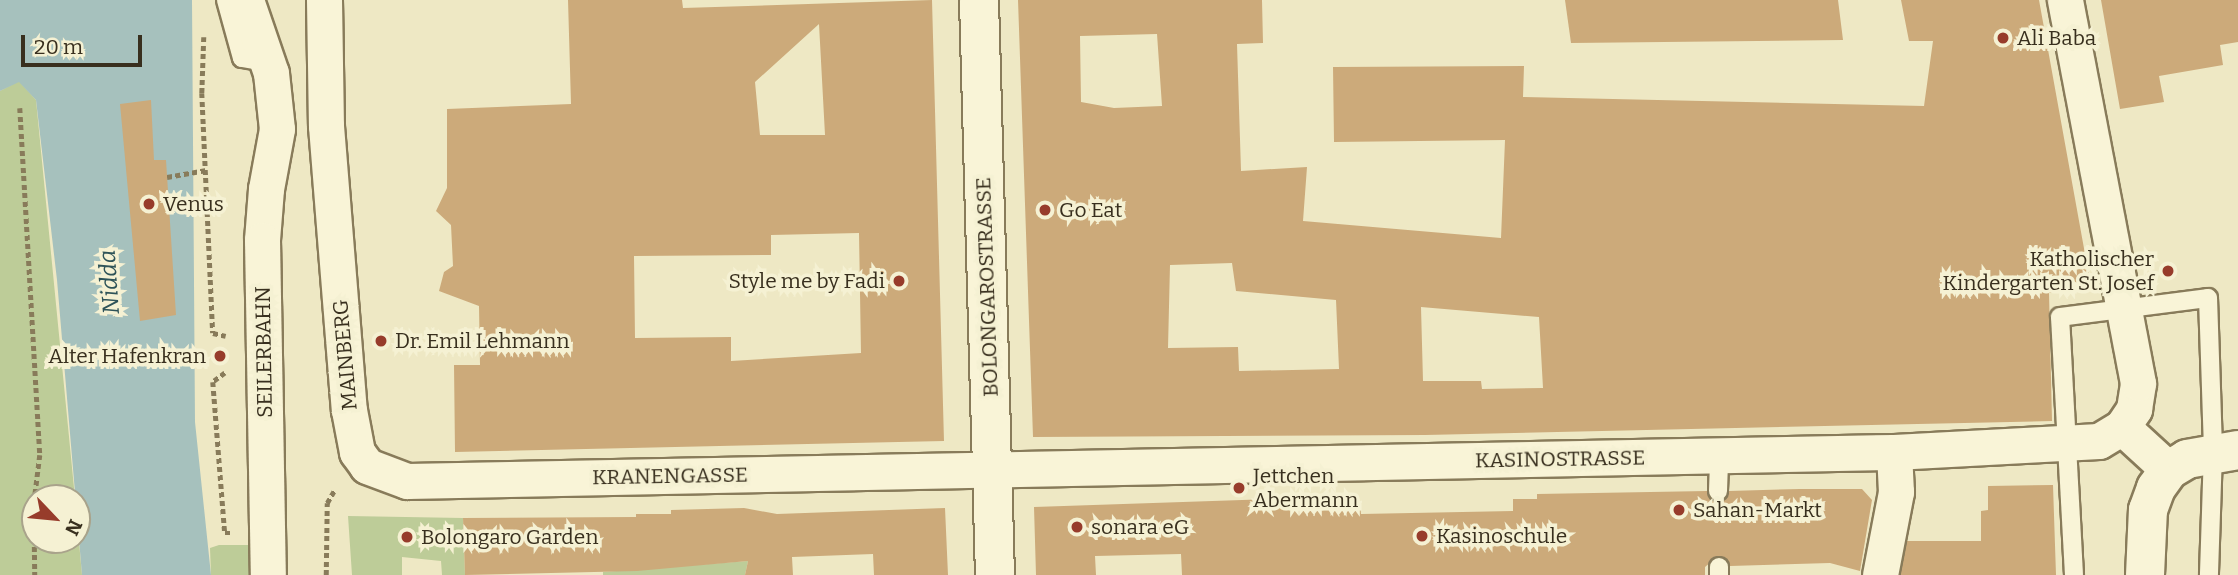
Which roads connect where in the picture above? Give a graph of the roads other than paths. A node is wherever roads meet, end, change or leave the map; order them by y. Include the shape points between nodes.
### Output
1 (226, 0) edge
2 (246, 0) edge
3 (324, 0) edge
4 (979, 0) edge
5 (2066, 0) edge
6 (265, 62) junction
7 (326, 126) junction
8 (277, 129) junction
9 (2122, 307) junction
10 (2122, 427) junction
11 (2068, 443) junction
12 (2225, 451) edge
13 (357, 452) joint
14 (1894, 452) junction
15 (1719, 456) junction
16 (993, 469) junction
17 (2169, 471) junction
18 (1718, 491) dead end
19 (268, 575) edge
20 (995, 575) edge
21 (1880, 575) edge
22 (2074, 575) edge
23 (2145, 575) edge
24 (2209, 575) edge

1 - 6 lane via 242,58
2 - 6 street, SEILERBAHN
3 - 7 street, MAINBERG
4 - 16 street, BOLONGAROSTRASSE
5 - 9 street
6 - 8 street, SEILERBAHN via 271,73
7 - 8 street
7 - 13 street, MAINBERG via 349,410
8 - 19 street, SEILERBAHN via 262,240
9 - 10 street via 2137,383 2134,409
9 - 11 lane via 2060,317
9 - 12 lane via 2208,298
10 - 11 street, KASINOSTRASSE via 2099,440
10 - 17 street
11 - 14 street, KASINOSTRASSE
11 - 22 lane
12 - 17 street via 2187,459
12 - 24 lane
13 - 16 street, KRANENGASSE via 367,466 407,481
14 - 15 street, KASINOSTRASSE
14 - 21 street via 1896,492
15 - 16 street, KASINOSTRASSE
15 - 18 lane
16 - 20 street, BOLONGAROSTRASSE
17 - 23 street via 2148,510

